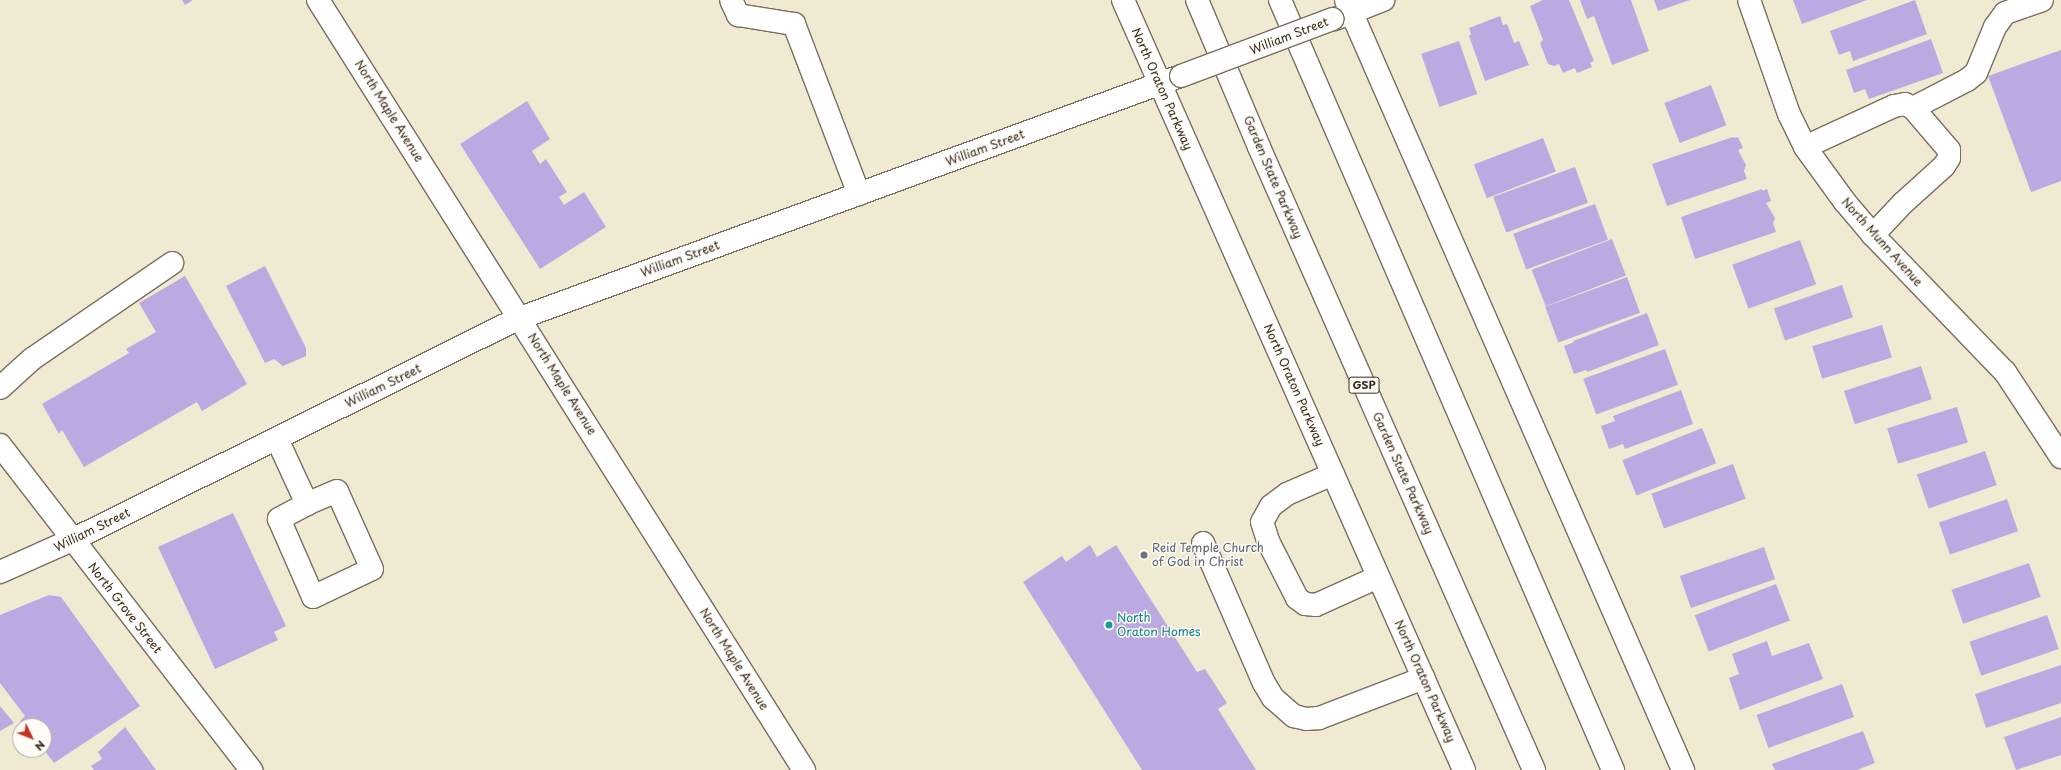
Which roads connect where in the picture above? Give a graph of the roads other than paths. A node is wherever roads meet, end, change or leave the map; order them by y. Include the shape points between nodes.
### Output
1 (318, 0) edge
2 (731, 0) edge
3 (1123, 0) edge
4 (1197, 0) edge
5 (1280, 0) edge
6 (1383, 0) edge
7 (1749, 0) edge
8 (2042, 0) edge
9 (1343, 10) edge
10 (1159, 84) junction
11 (1913, 108) junction
12 (1805, 147) junction
13 (859, 194) junction
14 (1873, 235) junction
15 (172, 263) dead end
16 (520, 318) junction
17 (0, 388) edge
18 (277, 439) junction
19 (0, 445) edge
20 (2061, 456) edge
21 (1333, 474) junction
22 (307, 504) junction
23 (72, 540) junction
24 (1203, 543) dead end
25 (0, 572) edge
26 (1378, 577) junction
27 (1424, 678) junction
28 (247, 769) edge
29 (804, 770) edge
30 (1464, 770) edge
31 (1534, 770) edge
32 (1613, 770) edge
33 (1683, 770) edge

1 - 16 main road, North Maple Avenue
2 - 13 main road via 738,15 794,24
3 - 10 main road, North Oraton Parkway
4 - 31 main road, Garden State Parkway / GSP via 1259,147
5 - 32 main road
6 - 9 main road, William Street
7 - 12 main road, North Munn Avenue via 1790,114
8 - 11 main road via 2005,13 1995,27 1976,73 1968,80
9 - 10 main road, William Street, bridge
9 - 33 main road
10 - 13 main road, William Street
10 - 21 main road, North Oraton Parkway
11 - 12 main road via 1905,104 1894,106
11 - 14 main road via 1949,150 1949,158 1944,166 1902,203
12 - 14 main road, North Munn Avenue via 1844,202
13 - 16 main road, William Street
14 - 20 main road, North Munn Avenue via 2005,372
15 - 17 main road via 32,359
16 - 18 main road, William Street
16 - 29 main road, North Maple Avenue
18 - 22 main road
18 - 23 main road, William Street
19 - 23 main road, North Grove Street
21 - 26 main road, North Oraton Parkway
21 - 26 main road via 1287,494 1271,506 1262,522 1269,543 1297,598 1305,604 1316,605
22 - 22 main road via 279,519 313,597 372,569 337,491
23 - 25 main road, William Street
23 - 28 main road, North Grove Street
24 - 27 main road via 1264,683 1273,698 1294,716 1306,719 1319,718
26 - 27 main road, North Oraton Parkway
27 - 30 main road, North Oraton Parkway

